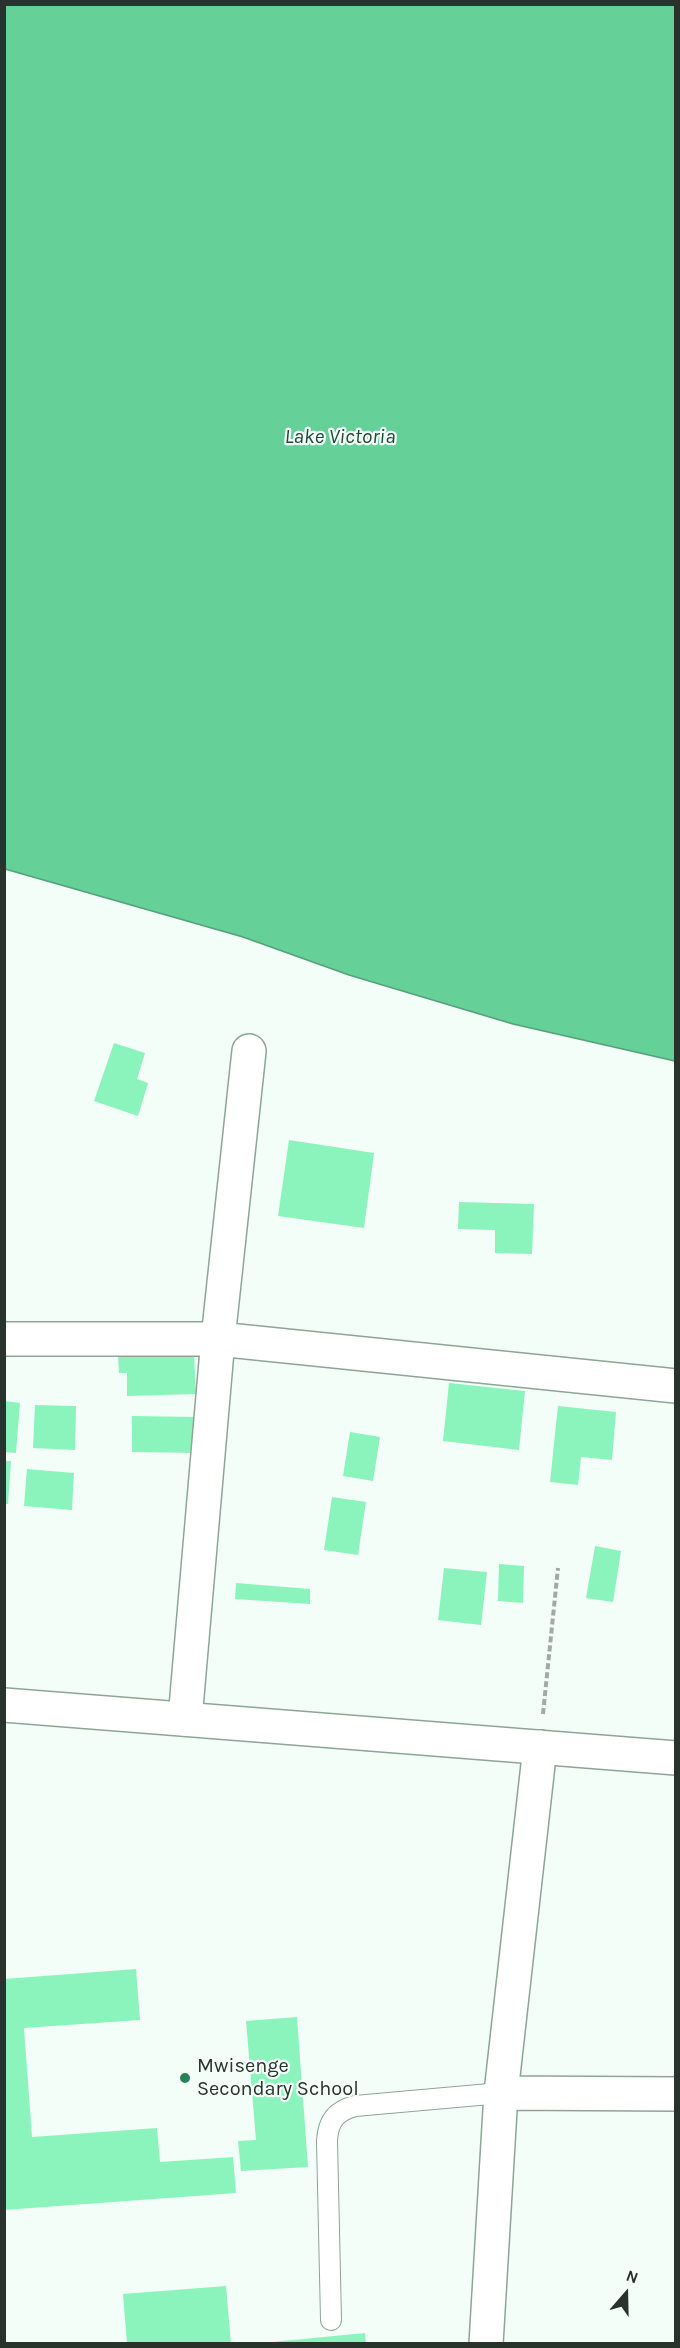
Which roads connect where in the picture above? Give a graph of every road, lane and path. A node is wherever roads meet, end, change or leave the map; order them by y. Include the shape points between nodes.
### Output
1 (249, 1051) dead end
2 (4, 1339) edge
3 (218, 1339) junction
4 (675, 1386) edge
5 (558, 1568) dead end
6 (4, 1705) edge
7 (185, 1719) junction
8 (540, 1747) junction
9 (675, 1758) edge
10 (501, 2093) junction
11 (675, 2094) edge
12 (331, 2320) dead end
13 (486, 2343) edge

1 - 3 street
2 - 3 street
3 - 4 street
3 - 7 street
5 - 8 path
6 - 7 street
7 - 8 street
8 - 9 street
8 - 10 street
10 - 11 street
10 - 12 lane via 355,2106 342,2109 335,2116 327,2129
10 - 13 street

